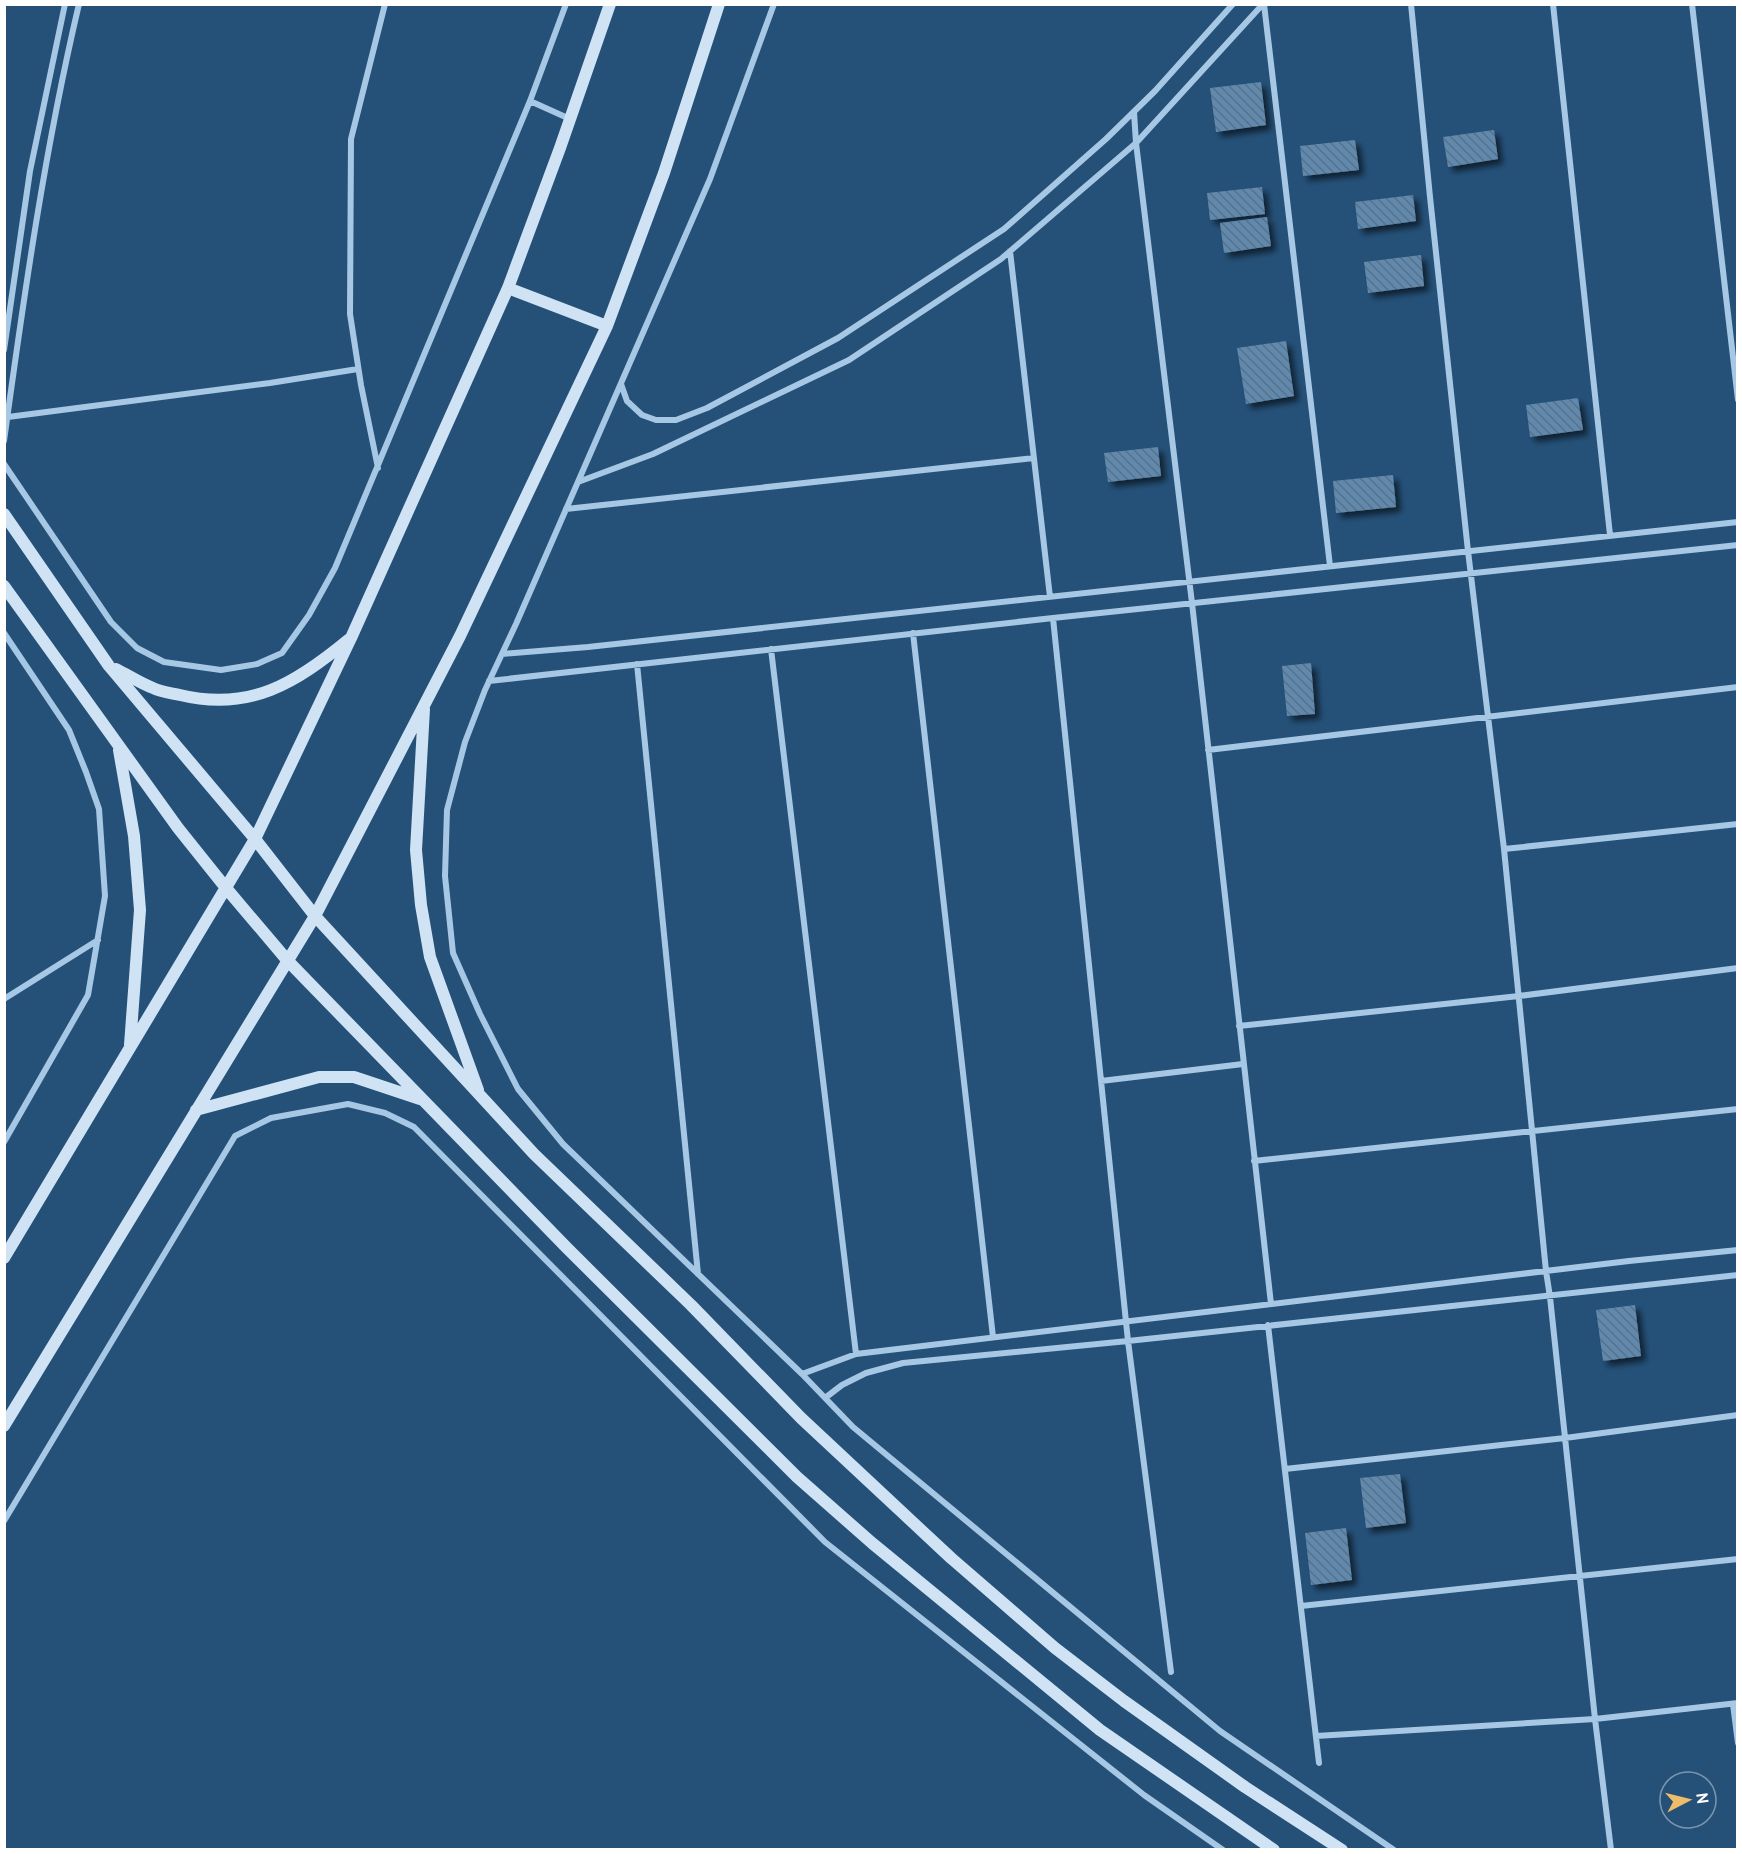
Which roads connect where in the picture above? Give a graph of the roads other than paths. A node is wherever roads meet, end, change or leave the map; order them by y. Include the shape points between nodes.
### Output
1 (65, 4) edge
2 (79, 4) edge
3 (386, 4) edge
4 (566, 4) edge
5 (610, 4) edge
6 (719, 4) edge
7 (774, 4) edge
8 (1233, 4) edge
9 (1264, 4) edge
10 (1412, 4) edge
11 (1553, 4) edge
12 (1692, 4) edge
13 (530, 101) junction
14 (1134, 112) junction
15 (570, 119) junction
16 (1136, 143) junction
17 (1010, 251) junction
18 (508, 288) junction
19 (607, 326) junction
20 (4, 351) edge
21 (358, 369) junction
22 (621, 384) junction
23 (1737, 400) edge
24 (8, 417) junction
25 (4, 441) edge
26 (1034, 458) junction
27 (4, 464) edge
28 (378, 468) junction
29 (578, 482) junction
30 (566, 509) junction
31 (4, 514) edge
32 (1737, 522) edge
33 (1610, 535) junction
34 (1737, 545) edge
35 (1468, 551) junction
36 (1330, 566) junction
37 (1472, 574) junction
38 (1189, 582) junction
39 (4, 586) edge
40 (1050, 597) junction
41 (1192, 603) junction
42 (1053, 618) junction
43 (4, 633) edge
44 (913, 633) junction
45 (351, 638) junction
46 (771, 649) junction
47 (502, 654) junction
48 (637, 664) junction
49 (110, 666) junction
50 (489, 681) junction
51 (1737, 687) edge
52 (424, 705) junction
53 (1488, 717) junction
54 (118, 745) junction
55 (1208, 750) junction
56 (1737, 824) edge
57 (255, 839) junction
58 (1504, 849) junction
59 (226, 888) junction
60 (315, 916) junction
61 (98, 940) junction
62 (287, 960) junction
63 (1737, 968) edge
64 (1519, 996) junction
65 (4, 999) edge
66 (1239, 1026) junction
67 (129, 1049) junction
68 (1243, 1064) junction
69 (1101, 1081) junction
70 (480, 1095) junction
71 (424, 1100) junction
72 (1737, 1109) edge
73 (196, 1110) junction
74 (1532, 1130) junction
75 (4, 1142) edge
76 (1254, 1161) junction
77 (1737, 1251) edge
78 (4, 1257) edge
79 (1546, 1271) junction
80 (698, 1274) junction
81 (1737, 1275) edge
82 (1550, 1297) junction
83 (1271, 1304) junction
84 (1125, 1321) junction
85 (1268, 1325) junction
86 (993, 1337) junction
87 (1128, 1341) junction
88 (856, 1354) junction
89 (802, 1374) junction
90 (825, 1398) junction
91 (1737, 1415) edge
92 (4, 1426) edge
93 (1565, 1438) junction
94 (1285, 1469) junction
95 (4, 1521) edge
96 (1737, 1559) edge
97 (1580, 1577) junction
98 (1301, 1606) junction
99 (1171, 1672) dead end
100 (1735, 1703) edge
101 (1595, 1719) junction
102 (1316, 1736) junction
103 (1737, 1743) edge
104 (1319, 1763) dead end
105 (1223, 1850) edge
106 (1274, 1850) edge
107 (1342, 1850) edge
108 (1394, 1850) edge
109 (1611, 1850) edge

1 - 20 street via 30,171
2 - 24 street via 62,74
3 - 21 street via 351,139 350,315
4 - 13 street
5 - 15 main road
6 - 19 main road via 664,173
7 - 22 street via 710,178
8 - 14 street
9 - 16 street
9 - 36 street
10 - 35 street
11 - 33 street
12 - 23 street
13 - 15 street
13 - 28 street
14 - 16 street
14 - 22 street via 1004,229 838,338 707,408 676,420 656,420 642,415 627,401
15 - 18 main road
16 - 17 street
16 - 38 street
17 - 26 street
17 - 29 street via 849,360 653,454
18 - 19 main road
18 - 45 main road
19 - 52 main road
21 - 24 street
21 - 28 street
22 - 29 street
24 - 25 street
26 - 30 street
26 - 40 street
27 - 28 street via 111,622 137,648 164,662 221,670 256,664 282,653 335,568
29 - 30 street
30 - 47 street
31 - 49 main road
32 - 33 street
33 - 35 street
34 - 37 street
35 - 36 street
35 - 37 street
36 - 38 street
37 - 41 street
37 - 53 street
38 - 40 street
38 - 41 street
39 - 54 main road
40 - 47 street
41 - 42 street
41 - 55 street
42 - 44 street
42 - 69 street
43 - 61 street via 69,730 99,808 105,896
44 - 46 street
44 - 86 street
45 - 49 main road via 290,682 235,700 201,700 154,689
45 - 57 main road
46 - 48 street
46 - 88 street
47 - 50 street
48 - 50 street
48 - 80 street
49 - 57 main road
50 - 80 street via 465,742 447,810 445,876 453,953 518,1089 563,1144
51 - 53 street
52 - 60 main road
52 - 70 main road via 416,850 421,905 430,957
53 - 55 street
53 - 58 street
54 - 59 main road
54 - 67 main road via 134,836 140,910
55 - 66 street
56 - 58 street
57 - 59 main road
57 - 60 main road
58 - 64 street
59 - 62 main road
59 - 67 main road
60 - 62 main road
60 - 70 main road
61 - 65 street
61 - 75 street via 88,995
62 - 71 main road
62 - 73 main road
63 - 64 street
64 - 66 street
64 - 74 street
66 - 68 street
67 - 78 main road
68 - 69 street
68 - 76 street
69 - 84 street
70 - 107 main road via 534,1154 691,1305 801,1418 951,1558 1055,1648 1124,1701
71 - 73 main road via 354,1077 319,1077
71 - 106 main road via 797,1477 1100,1730
72 - 74 street
73 - 92 main road
74 - 76 street
74 - 79 street
76 - 83 street
77 - 79 street
79 - 82 street
79 - 83 street
80 - 89 street
81 - 82 street
82 - 85 street
82 - 93 street
83 - 84 street
84 - 86 street
84 - 87 street
85 - 87 street
85 - 94 street
86 - 88 street
87 - 90 street via 903,1363 866,1373
87 - 99 street
88 - 89 street
89 - 90 street
90 - 108 street via 853,1426 1220,1731
91 - 93 street
93 - 94 street
93 - 97 street
94 - 98 street
95 - 105 street via 235,1136 271,1118 348,1104 385,1113 414,1127 825,1542 1144,1795
96 - 97 street
97 - 98 street
97 - 101 street
98 - 102 street
100 - 101 street
100 - 103 street
101 - 102 street
101 - 109 street
102 - 104 street

